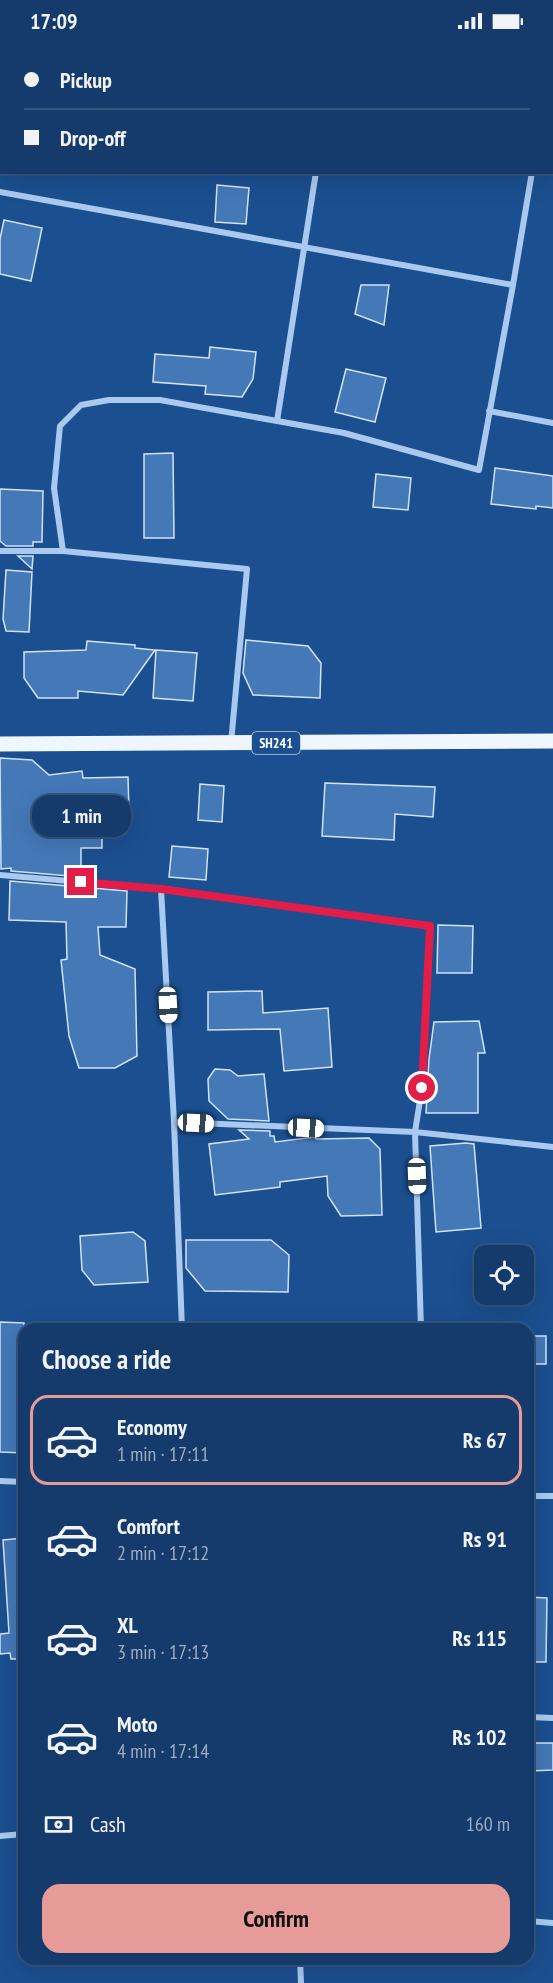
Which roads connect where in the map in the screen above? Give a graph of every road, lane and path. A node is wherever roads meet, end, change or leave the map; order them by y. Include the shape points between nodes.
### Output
1 (316, 174) edge
2 (532, 174) edge
3 (0, 192) edge
4 (304, 247) junction
5 (513, 285) junction
6 (489, 411) junction
7 (277, 421) junction
8 (553, 423) edge
9 (0, 551) edge
10 (63, 551) junction
11 (553, 741) edge
12 (231, 743) junction
13 (0, 744) edge
14 (0, 875) edge
15 (161, 889) junction
16 (174, 1122) junction
17 (415, 1132) junction
18 (553, 1147) edge
19 (182, 1323) edge
20 (422, 1323) edge
21 (0, 1481) edge
22 (18, 1482) edge
23 (534, 1496) edge
24 (553, 1496) edge
25 (534, 1717) edge
26 (553, 1718) edge
27 (18, 1834) edge
28 (0, 1836) edge
29 (534, 1921) edge
30 (553, 1923) edge
31 (300, 1965) edge
32 (301, 1983) edge

1 - 4 street
2 - 5 street
3 - 4 street
4 - 5 street
4 - 7 street
5 - 6 street
6 - 7 street via 478,470 344,433
6 - 8 street
7 - 10 street via 160,400 109,400 81,405 60,426 54,488
9 - 10 street
10 - 12 street via 247,569
11 - 12 main road, SH241
12 - 13 main road, SH241
14 - 15 street
15 - 16 street
15 - 17 street via 430,926 422,1088
16 - 17 street
16 - 19 street
17 - 18 street
17 - 20 street
21 - 22 street
23 - 24 street
25 - 26 street
27 - 28 street
29 - 30 street
31 - 32 street

